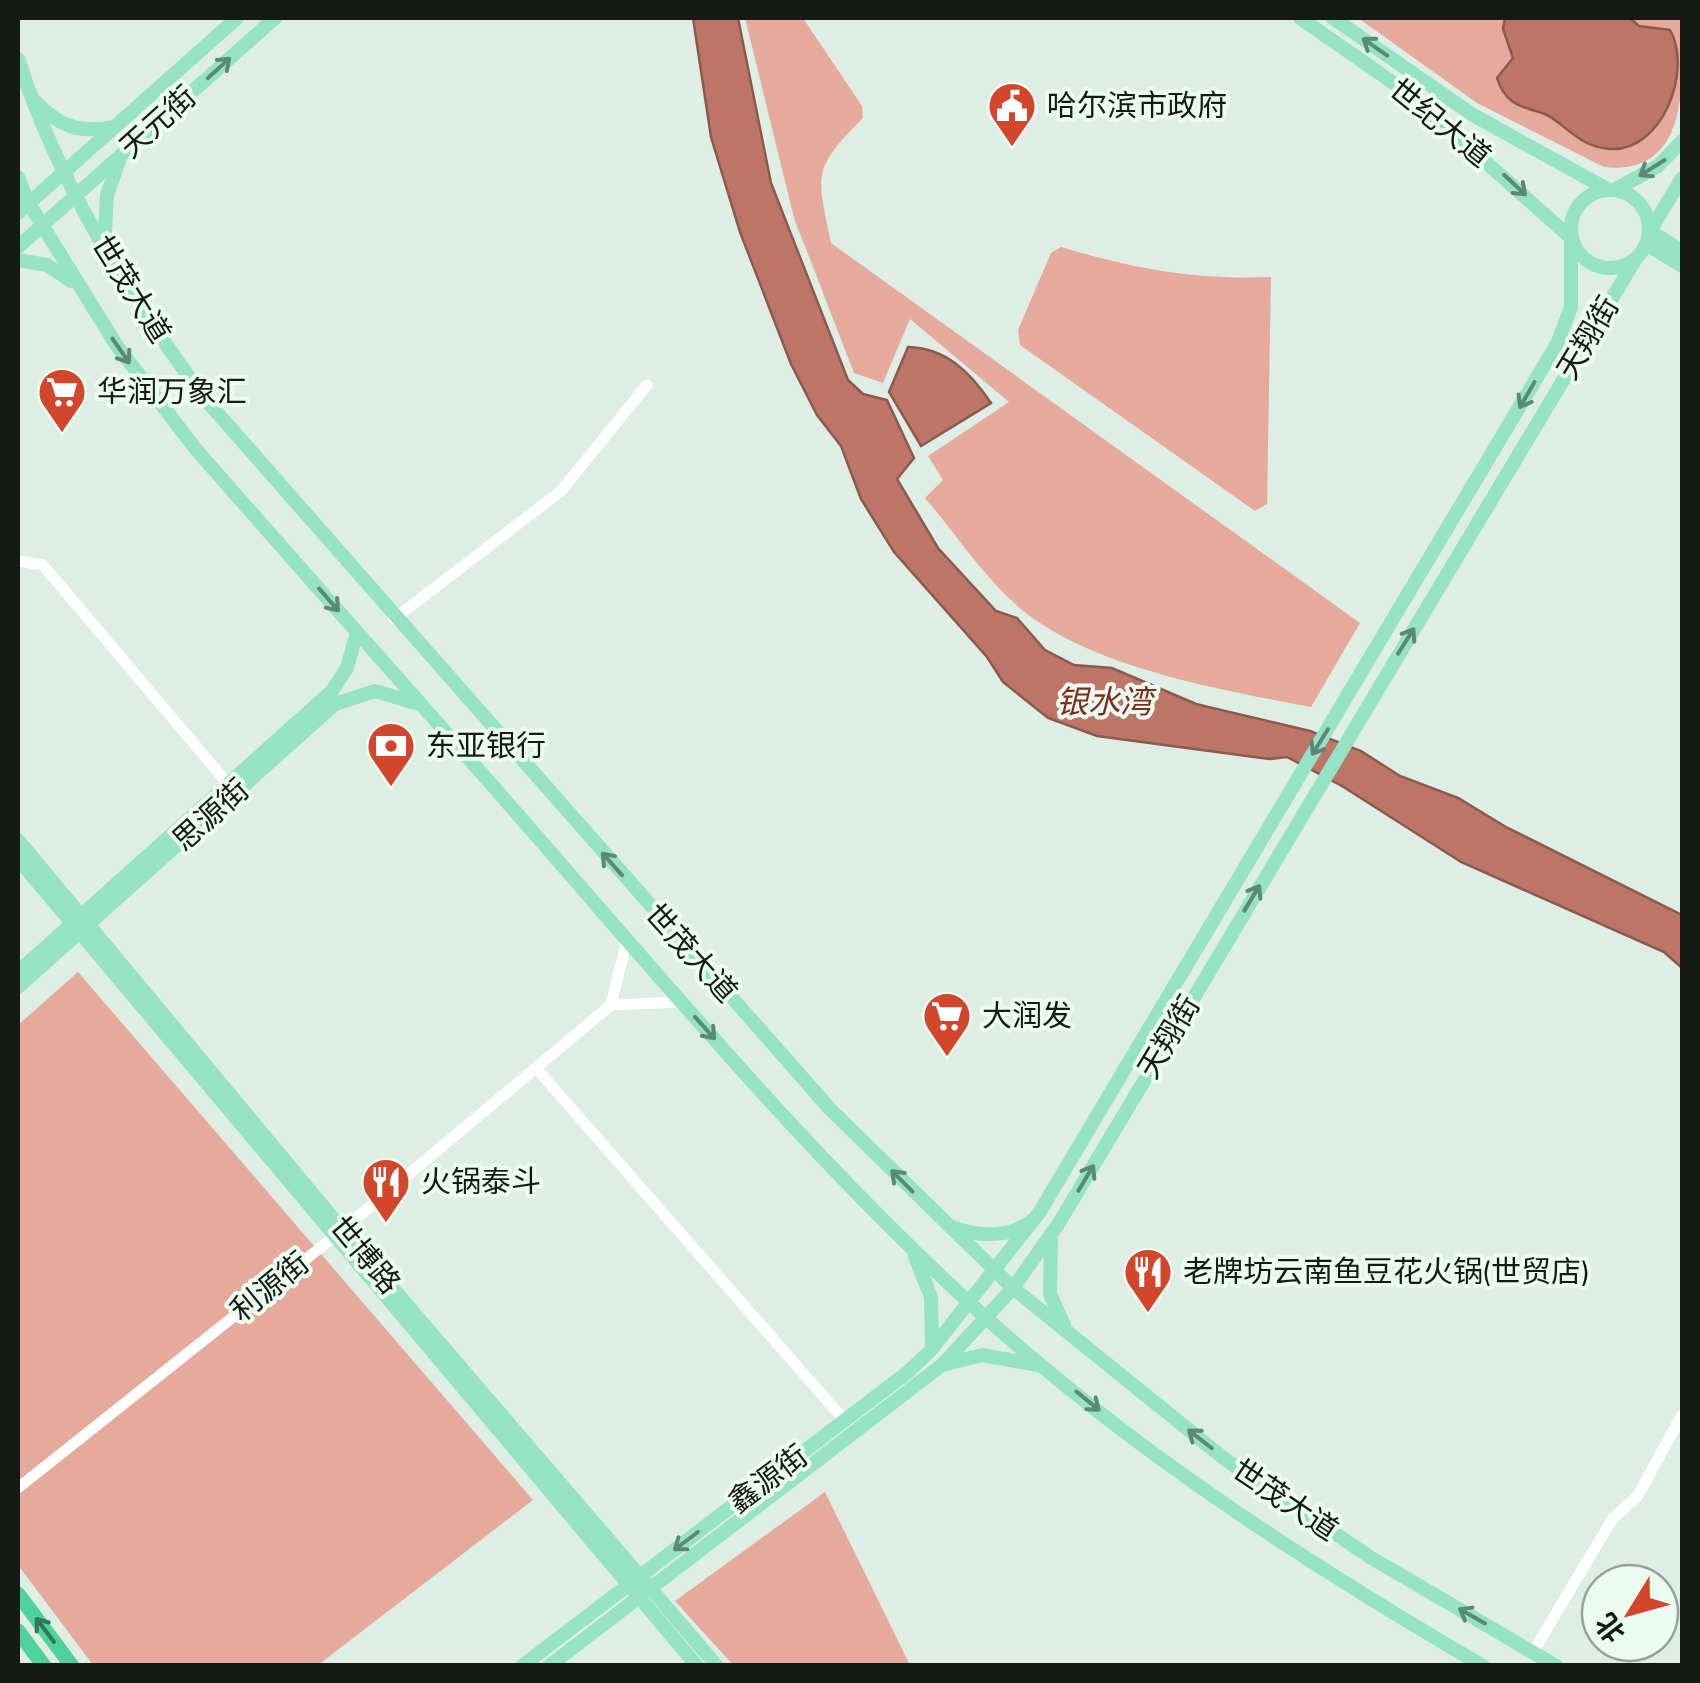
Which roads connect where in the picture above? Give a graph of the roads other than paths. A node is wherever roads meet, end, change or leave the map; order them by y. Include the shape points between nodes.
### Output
1 (237, 18) edge
2 (275, 18) edge
3 (1300, 18) edge
4 (1333, 18) edge
5 (18, 58) edge
6 (29, 93) junction
7 (114, 127) junction
8 (1682, 141) edge
9 (122, 154) junction
10 (64, 172) junction
11 (18, 177) edge
12 (1682, 178) edge
13 (1611, 190) junction
14 (74, 197) junction
15 (22, 208) edge
16 (42, 227) junction
17 (1571, 238) junction
18 (1648, 238) junction
19 (18, 247) edge
20 (104, 250) junction
21 (1682, 250) edge
22 (18, 260) edge
23 (1635, 260) junction
24 (1682, 266) edge
25 (85, 295) junction
26 (647, 385) dead end
27 (18, 561) edge
28 (394, 619) junction
29 (357, 632) junction
30 (422, 705) junction
31 (228, 784) junction
32 (18, 840) edge
33 (18, 859) edge
34 (79, 924) junction
35 (627, 940) junction
36 (18, 972) edge
37 (18, 987) edge
38 (682, 1002) junction
39 (612, 1005) junction
40 (536, 1068) junction
41 (934, 1214) junction
42 (1039, 1214) junction
43 (1059, 1224) junction
44 (338, 1232) junction
45 (907, 1243) junction
46 (996, 1272) junction
47 (1013, 1288) junction
48 (970, 1303) junction
49 (987, 1318) junction
50 (1084, 1348) junction
51 (931, 1350) junction
52 (942, 1365) junction
53 (1049, 1369) junction
54 (1682, 1415) edge
55 (845, 1421) junction
56 (18, 1488) edge
57 (633, 1580) junction
58 (18, 1594) edge
59 (644, 1594) junction
60 (18, 1631) edge
61 (1533, 1652) junction
62 (44, 1666) edge
63 (72, 1666) edge
64 (522, 1666) edge
65 (550, 1666) edge
66 (697, 1666) edge
67 (717, 1666) edge
68 (1483, 1666) edge
69 (1556, 1666) edge

1 - 7 main road, 天元街
9 -> 2 main road, 天元街
3 -> 17 main road, 世纪大道 via 1408,93
13 -> 4 main road, 世纪大道 via 1472,115
5 - 6 main road, 世茂大道
6 - 7 main road via 66,126
6 - 10 main road, 世茂大道
7 - 10 main road, 天元街
8 -> 13 main road via 1658,166
9 - 14 main road, 天元街
9 - 20 main road via 107,194
10 - 14 main road, 世茂大道
10 - 15 main road, 天元街
11 - 15 main road, 世茂大道
12 - 18 main road
13 - 17 main road via 1597,190 1580,204
13 - 18 main road via 1641,206
14 - 16 main road, 天元街
14 - 20 main road, 世茂大道
15 - 16 main road, 世茂大道
16 - 19 main road, 天元街
16 - 25 main road, 世茂大道
17 - 23 main road via 1584,257 1604,268
17 -> 42 main road, 天翔街 via 1570,307 1558,342
18 - 21 main road
18 - 23 main road
18 - 24 main road
20 - 28 main road, 世茂大道 via 205,399
22 - 25 main road via 47,265
43 -> 23 main road, 天翔街
25 -> 29 main road, 世茂大道 via 194,447
26 - 28 street via 562,491
27 - 31 street via 43,564
41 -> 28 main road, 世茂大道 via 830,1110
29 - 30 main road, 世茂大道
29 - 31 main road, 思源街 via 338,684
30 - 34 main road, 思源街 via 375,691 335,704
30 - 35 main road, 世茂大道
31 - 34 main road, 思源街
32 - 34 main road, 世博路
33 - 34 main road, 世博路
34 - 36 main road, 思源街
34 - 37 main road, 思源街
34 - 44 main road, 世博路
35 - 38 main road, 世茂大道
35 - 39 street
38 - 39 street
38 -> 45 main road, 世茂大道 via 812,1149
39 - 40 street, 利源街
40 - 44 street, 利源街
40 - 55 street
41 - 42 main road via 975,1234 1024,1226
41 - 46 main road, 世茂大道
42 - 46 main road, 天翔街
43 - 47 main road, 天翔街
43 - 50 main road via 1048,1252 1050,1294 1067,1331
44 - 56 street, 利源街
44 - 57 main road, 世博路
45 - 48 main road, 世茂大道
45 - 51 main road via 932,1297
46 - 47 main road, 世茂大道
46 - 48 main road, 鑫源街
47 - 49 main road, 鑫源街
47 - 50 main road, 世茂大道
48 - 49 main road, 世茂大道
48 - 51 main road, 鑫源街
49 - 52 main road, 鑫源街
49 - 53 main road, 世茂大道
61 -> 50 main road, 世茂大道 via 1370,1557 1226,1460
51 - 55 main road, 鑫源街
52 - 53 main road via 1002,1356
52 - 59 main road, 鑫源街
53 -> 68 main road, 世茂大道 via 1221,1501
54 - 61 street via 1637,1497 1614,1518
55 -> 57 main road, 鑫源街
57 - 59 main road, 世博路
57 - 64 main road, 鑫源街
63 -> 58 highway
59 - 65 main road, 鑫源街
59 - 66 main road, 世博路
59 - 67 main road, 世博路
60 - 62 highway
61 - 69 main road, 世茂大道

